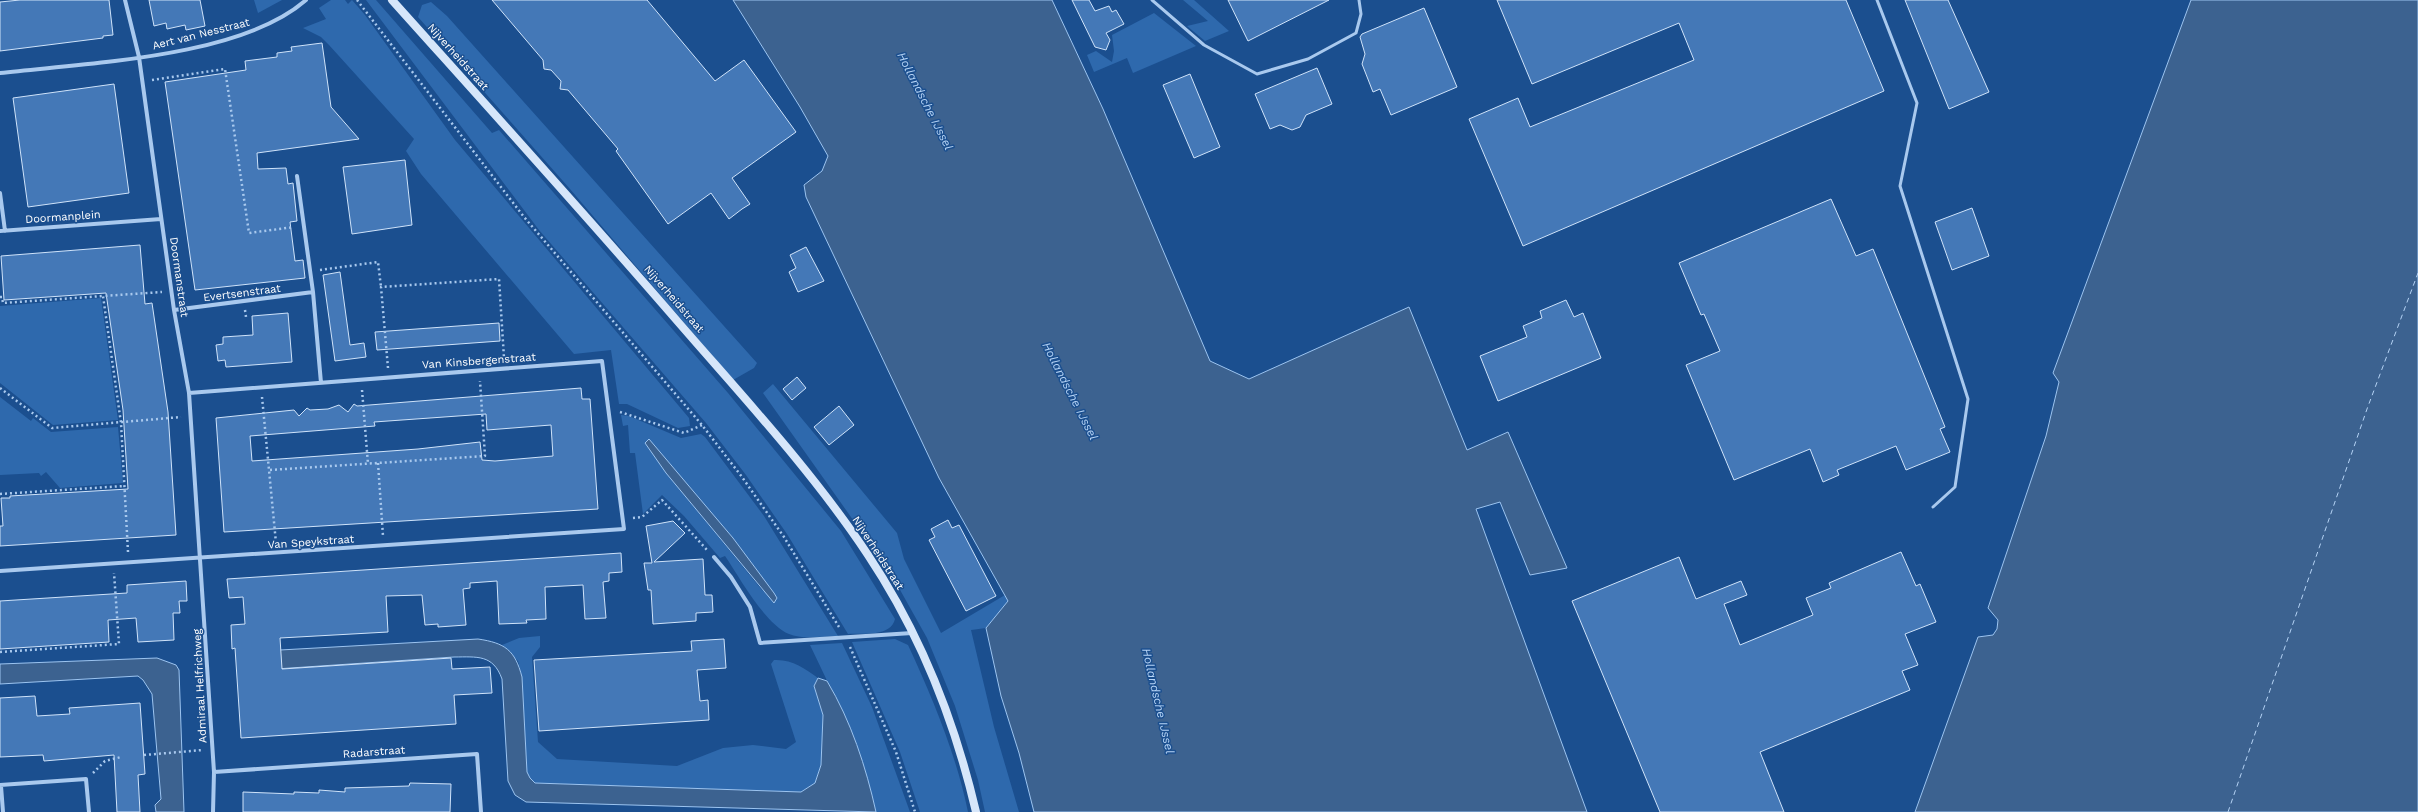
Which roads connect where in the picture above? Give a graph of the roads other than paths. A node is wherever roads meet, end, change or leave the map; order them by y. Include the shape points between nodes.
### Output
1 (125, 0) edge
2 (306, 0) edge
3 (392, 0) edge
4 (1152, 0) edge
5 (1359, 0) edge
6 (1877, 0) edge
7 (139, 57) junction
8 (0, 73) edge
9 (297, 176) dead end
10 (0, 193) edge
11 (161, 219) junction
12 (2, 231) edge
13 (313, 292) junction
14 (174, 310) junction
15 (321, 383) junction
16 (189, 393) junction
17 (1933, 507) dead end
18 (624, 529) joint
19 (714, 557) road end
20 (202, 559) junction
21 (0, 571) edge
22 (912, 633) junction
23 (214, 772) junction
24 (1, 785) edge
25 (3, 812) edge
26 (89, 812) edge
27 (213, 812) edge
28 (481, 812) edge
29 (976, 812) edge

1 - 7 street, Doormanstraat
2 - 7 street, Aert van Nesstraat via 281,18 249,33 164,54
3 - 22 street, Nijverheidstraat via 630,266 807,473 870,558
4 - 5 lane via 1204,45 1257,74 1308,59 1356,33 1361,14
6 - 17 lane via 1917,103 1900,186 1968,399 1955,487
7 - 8 street
7 - 11 street, Doormanstraat
9 - 13 street
10 - 12 street, Doormanplein
11 - 12 street, Doormanplein
11 - 14 street, Doormanstraat
13 - 14 street, Evertsenstraat
13 - 15 street
14 - 16 street, Doormanstraat
15 - 16 street, Van Kinsbergenstraat
15 - 18 street, Van Kinsbergenstraat via 602,361
16 - 20 street, Doormanstraat
18 - 20 street, Van Speykstraat
19 - 22 street via 731,577 750,607 760,643
20 - 21 street, Van Speykstraat
20 - 23 street, Admiraal Helfrichweg
22 - 29 street, Nijverheidstraat via 942,700
23 - 27 street, Admiraal Helfrichweg
23 - 28 street, Radarstraat via 477,754
24 - 25 street
24 - 26 street via 86,779

